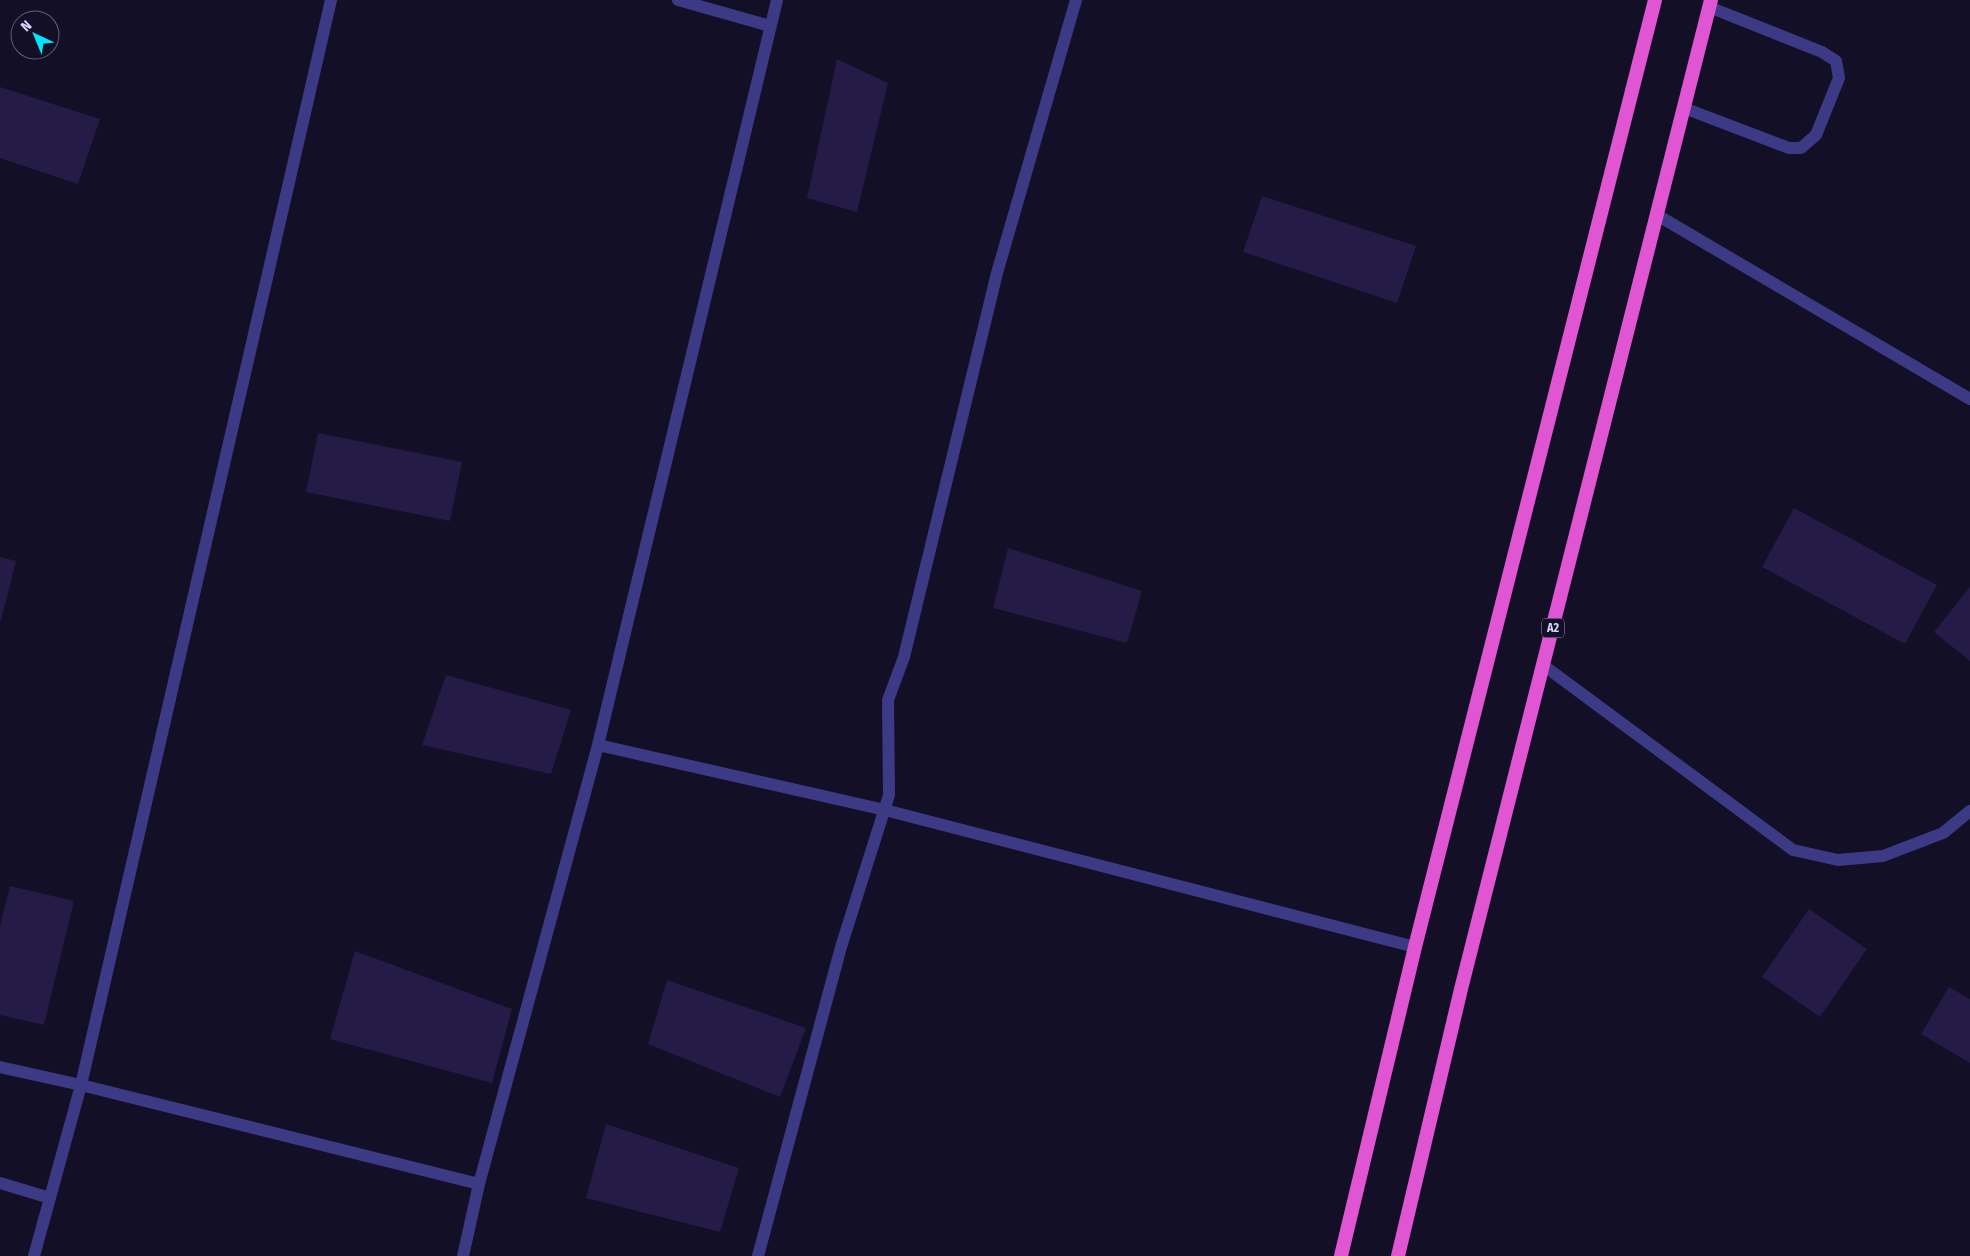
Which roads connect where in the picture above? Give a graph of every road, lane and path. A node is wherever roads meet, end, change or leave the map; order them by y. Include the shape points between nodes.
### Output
1 (331, 0) edge
2 (678, 0) edge
3 (777, 0) edge
4 (1076, 0) edge
5 (1655, 0) edge
6 (1710, 4) edge
7 (770, 26) junction
8 (1684, 108) junction
9 (1657, 214) junction
10 (1970, 399) edge
11 (1543, 666) junction
12 (598, 744) junction
13 (885, 810) junction
14 (1970, 811) edge
15 (1415, 947) junction
16 (0, 1067) edge
17 (81, 1084) junction
18 (0, 1183) edge
19 (480, 1184) junction
20 (50, 1198) junction
21 (34, 1256) edge
22 (463, 1256) edge
23 (758, 1256) edge
24 (1341, 1256) edge
25 (1398, 1256) edge

1 - 17 street
2 - 7 street
3 - 7 street
4 - 13 street via 997,273 904,657 888,700 889,796
5 - 15 highway
6 - 8 highway, A2
6 - 8 street via 1822,52 1836,61 1839,78 1816,135 1801,148 1789,148
7 - 12 street
8 - 9 highway, A2
9 - 10 street
9 - 11 highway, A2
11 - 14 street via 1793,850 1838,860 1883,856 1943,833
11 - 25 highway, A2 via 1461,989
12 - 13 street
12 - 19 street
13 - 15 street
13 - 23 street via 841,947
15 - 24 highway
16 - 17 street
17 - 19 street
17 - 20 street
18 - 20 street
19 - 22 street
20 - 21 street

